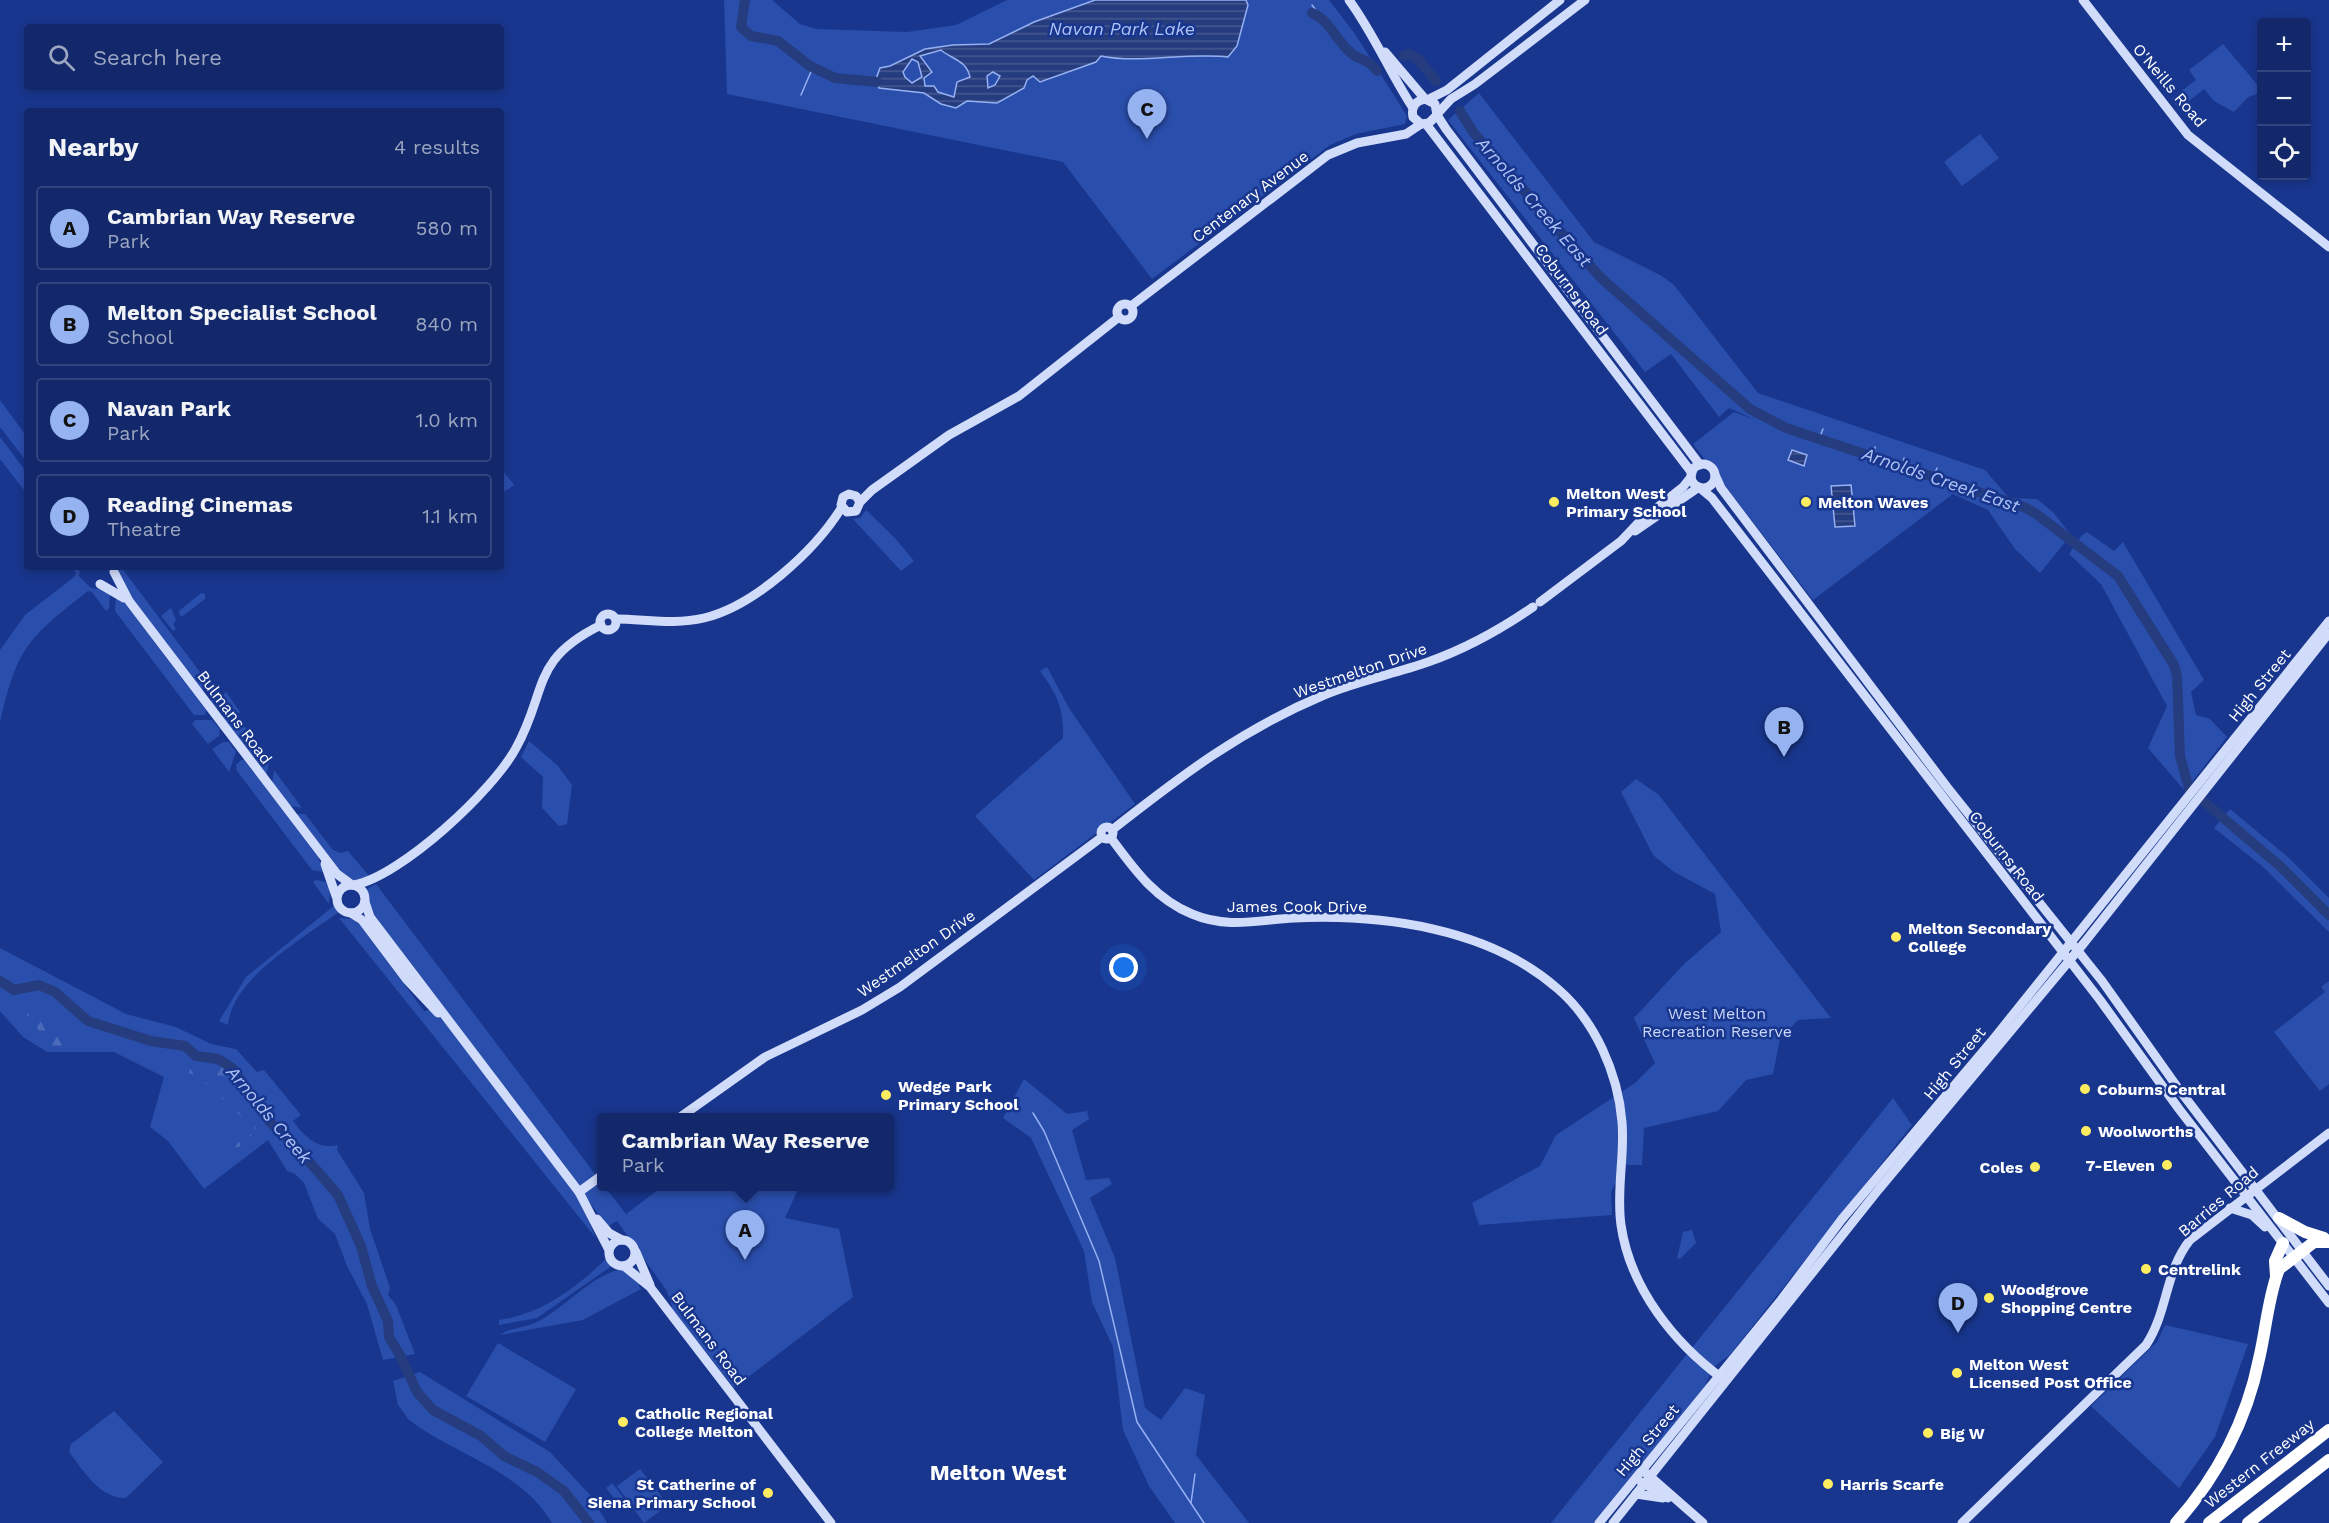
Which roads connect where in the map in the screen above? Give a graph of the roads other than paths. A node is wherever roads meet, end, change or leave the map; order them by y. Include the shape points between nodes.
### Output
1 (1349, 0) edge
2 (1560, 0) edge
3 (1585, 0) edge
4 (2083, 0) edge
5 (1376, 41) junction
6 (1523, 48) junction
7 (1492, 52) junction
8 (1427, 99) junction
9 (1438, 114) junction
10 (1418, 118) junction
11 (1493, 191) junction
12 (1484, 198) junction
13 (2329, 247) edge
14 (1700, 465) junction
15 (1692, 475) junction
16 (1715, 476) junction
17 (1699, 488) junction
18 (858, 499) junction
19 (845, 510) junction
20 (1633, 531) junction
21 (114, 572) dead end
22 (100, 584) dead end
23 (1798, 590) junction
24 (1788, 598) junction
25 (129, 601) junction
26 (2329, 621) edge
27 (2329, 633) edge
28 (2312, 649) junction
29 (1905, 731) junction
30 (1895, 738) junction
31 (1108, 835) junction
32 (2162, 839) junction
33 (319, 850) junction
34 (377, 878) junction
35 (353, 885) junction
36 (336, 897) junction
37 (366, 899) junction
38 (351, 913) junction
39 (2071, 940) junction
40 (2078, 950) junction
41 (2061, 952) junction
42 (2069, 961) junction
43 (460, 1036) junction
44 (2188, 1101) junction
45 (2177, 1107) junction
46 (686, 1113) edge
47 (2329, 1133) edge
48 (597, 1179) edge
49 (2254, 1189) junction
50 (579, 1192) junction
51 (2245, 1196) junction
52 (2230, 1208) junction
53 (590, 1210) junction
54 (2279, 1218) junction
55 (2273, 1230) junction
56 (622, 1240) junction
57 (2329, 1241) edge
58 (2283, 1243) junction
59 (609, 1250) junction
60 (636, 1252) junction
61 (2298, 1254) junction
62 (624, 1266) junction
63 (2276, 1277) junction
64 (2329, 1286) edge
65 (651, 1287) junction
66 (2329, 1304) edge
67 (1723, 1379) junction
68 (2329, 1430) edge
69 (1672, 1450) junction
70 (2329, 1460) edge
71 (1642, 1469) junction
72 (1651, 1476) junction
73 (1635, 1477) junction
74 (1644, 1485) junction
75 (1661, 1487) junction
76 (1636, 1494) junction
77 (1672, 1500) junction
78 (1683, 1507) junction
79 (831, 1523) edge
80 (1599, 1523) edge
81 (1613, 1523) edge
82 (1703, 1523) edge
83 (1962, 1523) edge
84 (2176, 1523) edge
85 (2208, 1523) edge
86 (2248, 1523) edge

1 - 5 street, Coburns Road
2 - 7 street
3 - 6 street
4 - 13 street, O'Neills Road via 2188,135
5 - 8 street, Coburns Road
5 - 10 street, Coburns Road
6 - 7 street via 1528,41 1524,33
6 - 9 street via 1451,99
7 - 8 street via 1447,90
8 - 9 street via 1435,104
8 - 10 street via 1417,101
9 - 10 street via 1433,122
9 - 11 street, Coburns Road
10 - 12 street, Coburns Road
10 - 18 street, Centenary Avenue via 1400,134 1357,143 1328,155 1131,306 1131,317 1119,317 1019,396 949,435
11 - 12 street
11 - 14 street, Coburns Road
12 - 15 street, Coburns Road
14 - 15 street
14 - 16 street via 1708,466
15 - 17 street
15 - 20 street, Westmelton Drive
16 - 17 street via 1711,486
16 - 23 street, Coburns Road
17 - 20 street, Westmelton Drive
17 - 24 street, Coburns Road via 1712,498
18 - 19 street via 856,511
18 - 19 street via 845,496 841,502
19 - 34 street via 805,554 733,608 684,620 616,619 610,630 601,625 581,635 553,661 541,680 516,748 488,788 457,818
20 - 31 street, Westmelton Drive via 1537,604 1477,640 1430,662 1325,694 1244,734 1214,752
21 - 25 street, Bulmans Road
22 - 25 street, Bulmans Road
23 - 24 street
23 - 29 street, Coburns Road
24 - 30 street, Coburns Road
25 - 33 street, Bulmans Road
26 - 28 street, High Street
27 - 28 street, High Street
28 - 32 street, High Street
29 - 30 street
29 - 39 street, Coburns Road
30 - 41 street, Coburns Road
31 - 46 street, Westmelton Drive via 900,987 765,1057
31 - 67 street, James Cook Drive via 1143,881 1161,897 1192,914 1238,924 1294,918 1352,919 1442,932 1503,953 1559,990 1592,1030 1616,1086 1622,1122 1621,1227 1634,1267 1651,1303 1671,1331
32 - 39 street, High Street
32 - 40 street, High Street
33 - 35 street, Bulmans Road via 340,877
33 - 36 street, Bulmans Road
34 - 35 street
34 - 37 street
35 - 36 street
35 - 37 street via 362,889
36 - 38 street via 341,908
37 - 38 street via 360,910
37 - 43 street via 370,916
38 - 43 street via 362,920 407,980
39 - 40 street, Coburns Road
39 - 41 street, High Street
40 - 42 street, High Street
40 - 44 street, Coburns Road
41 - 42 street, Coburns Road
41 - 67 street, High Street via 1937,1108 1842,1219
42 - 45 street, Coburns Road
42 - 67 street, High Street
43 - 50 street
44 - 45 street
44 - 49 street, Coburns Road
45 - 51 street, Coburns Road
47 - 49 street, Barries Road
48 - 50 street
49 - 51 street, Barries Road
49 - 54 street, Coburns Road
50 - 53 street
51 - 52 street, Barries Road
51 - 55 street, Coburns Road
52 - 55 street via 2247,1212
52 - 83 street, Barries Road via 2196,1233 2181,1252 2171,1273 2156,1330 2146,1345
53 - 56 street via 609,1233
53 - 59 street
54 - 57 highway
54 - 61 street, Coburns Road
55 - 58 street, Coburns Road
56 - 59 street
56 - 60 street via 631,1243
57 - 61 highway via 2314,1242
58 - 61 street, Coburns Road
58 - 63 highway via 2275,1261
59 - 62 street via 612,1262
60 - 62 street via 633,1261
60 - 65 street, Bulmans Road
61 - 63 highway via 2281,1266
61 - 64 street, Coburns Road
61 - 66 street, Coburns Road
62 - 65 street, Bulmans Road
63 - 84 highway via 2259,1362 2244,1411 2215,1471
65 - 79 street, Bulmans Road
67 - 69 street, High Street
67 - 71 street, High Street
68 - 85 highway, Western Freeway
69 - 72 street, High Street
69 - 75 street via 1662,1470
70 - 86 highway
71 - 72 street
71 - 73 street, High Street
72 - 74 street, High Street
72 - 75 street
73 - 74 street
73 - 80 street, High Street
74 - 76 street, High Street
74 - 77 street
75 - 78 street
76 - 77 street
76 - 81 street, High Street
77 - 78 street
78 - 82 street

